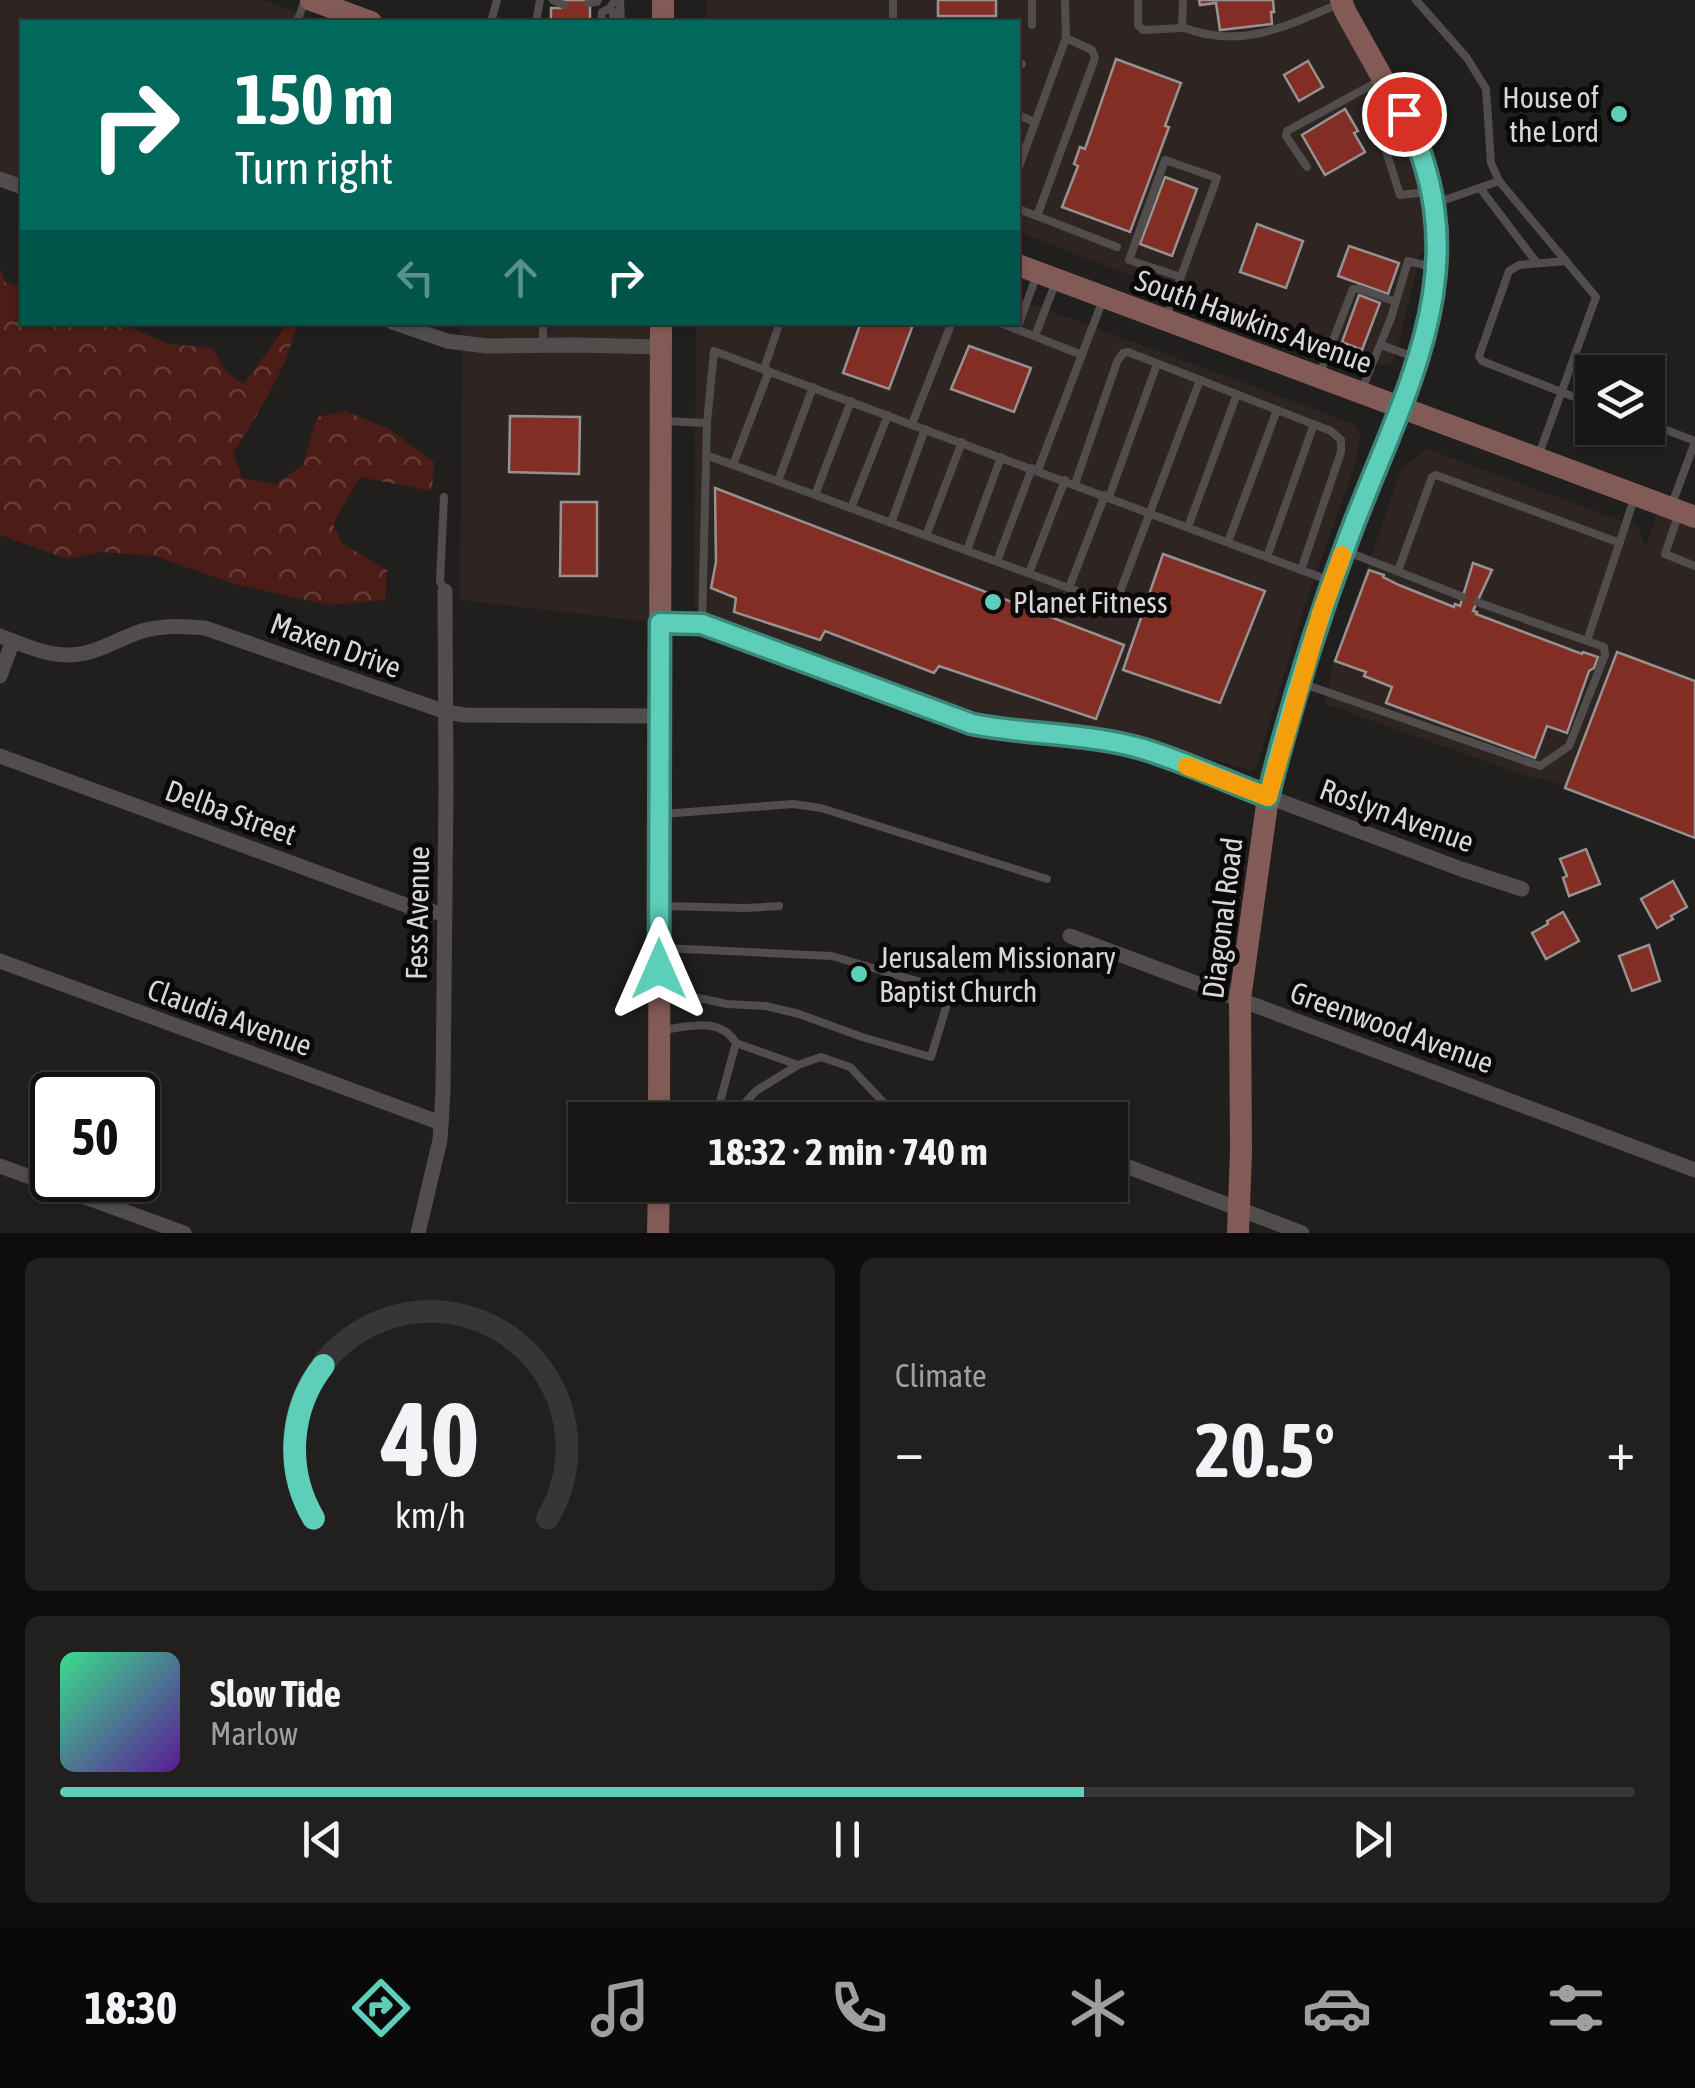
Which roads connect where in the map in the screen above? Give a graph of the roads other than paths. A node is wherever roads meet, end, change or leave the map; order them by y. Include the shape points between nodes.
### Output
1 (308, 0) edge
2 (545, 0) edge
3 (1032, 0) edge
4 (1065, 0) edge
5 (1138, 0) edge
6 (1183, 0) edge
7 (1416, 0) edge
8 (1341, 1) edge
9 (564, 5) dead end
10 (365, 13) edge
11 (1032, 25) dead end
12 (1182, 27) junction
13 (1066, 38) junction
14 (1382, 79) junction
15 (1404, 114) junction
16 (1020, 117) edge
17 (1035, 122) junction
18 (1020, 163) edge
19 (1308, 167) dead end
20 (1499, 181) junction
21 (1480, 188) junction
22 (1434, 197) junction
23 (1020, 210) edge
24 (1038, 216) junction
25 (1117, 246) dead end
26 (1566, 261) junction
27 (1537, 264) junction
28 (1437, 268) junction
29 (1037, 272) edge
30 (1181, 277) junction
31 (1104, 298) junction
32 (1396, 302) junction
33 (1020, 320) edge
34 (1165, 321) junction
35 (401, 325) edge
36 (543, 325) edge
37 (661, 325) edge
38 (779, 325) edge
39 (951, 325) edge
40 (1008, 325) edge
41 (1018, 325) edge
42 (1017, 328) junction
43 (1035, 336) junction
44 (1381, 345) junction
45 (543, 346) junction
46 (661, 347) junction
47 (1082, 354) junction
48 (1418, 359) junction
49 (1157, 364) junction
50 (767, 370) junction
51 (1318, 377) junction
52 (1200, 380) junction
53 (813, 387) junction
54 (1360, 392) junction
55 (1562, 392) junction
56 (1237, 394) junction
57 (1575, 397) edge
58 (851, 401) junction
59 (1401, 407) junction
60 (1277, 410) junction
61 (888, 415) junction
62 (660, 420) junction
63 (707, 423) junction
64 (912, 424) junction
65 (1314, 424) junction
66 (926, 429) junction
67 (1665, 430) edge
68 (1695, 441) edge
69 (962, 442) junction
70 (706, 455) junction
71 (1001, 456) junction
72 (1538, 459) junction
73 (733, 465) junction
74 (1035, 469) junction
75 (1065, 480) junction
76 (778, 481) junction
77 (1075, 484) junction
78 (815, 495) junction
79 (1636, 495) junction
80 (1107, 496) junction
81 (444, 497) dead end
82 (851, 508) junction
83 (1149, 512) junction
84 (1682, 512) edge
85 (891, 523) junction
86 (1188, 527) junction
87 (926, 536) junction
88 (1228, 542) junction
89 (1620, 542) junction
90 (966, 550) junction
91 (1344, 551) junction
92 (1267, 557) junction
93 (997, 562) junction
94 (1695, 566) edge
95 (1301, 570) junction
96 (1398, 571) junction
97 (1028, 573) junction
98 (1332, 582) junction
99 (1069, 588) junction
100 (445, 590) joint
101 (1463, 597) dead end
102 (1477, 602) dead end
103 (660, 623) junction
104 (702, 624) junction
105 (6, 639) edge
106 (1586, 641) junction
107 (0, 676) edge
108 (1300, 682) junction
109 (446, 712) junction
110 (660, 716) junction
111 (1141, 749) joint
112 (0, 756) edge
113 (1268, 797) junction
114 (660, 814) junction
115 (1048, 879) dead end
116 (1522, 889) dead end
117 (660, 906) junction
118 (779, 906) dead end
119 (444, 914) junction
120 (1070, 936) dead end
121 (660, 948) junction
122 (0, 962) edge
123 (659, 990) junction
124 (1240, 999) junction
125 (659, 1030) junction
126 (736, 1043) junction
127 (798, 1065) junction
128 (659, 1102) edge
129 (720, 1102) edge
130 (745, 1102) edge
131 (883, 1102) edge
132 (441, 1123) junction
133 (0, 1166) edge
134 (1128, 1169) edge
135 (1695, 1170) edge
136 (658, 1202) edge
137 (1238, 1221) edge
138 (184, 1233) edge
139 (418, 1233) edge
140 (658, 1233) edge
141 (1302, 1233) edge

1 - 10 street
2 - 9 lane
3 - 11 lane
4 - 13 lane
5 - 12 lane via 1143,30
6 - 12 lane
7 - 20 lane via 1486,89 1491,162
8 - 12 lane via 1262,34 1218,37
8 - 14 street, Diagonal Road
13 - 17 lane
13 - 24 lane via 1095,58
14 - 15 street, Diagonal Road
14 - 19 lane via 1287,131
15 - 22 street, Diagonal Road
15 - 22 lane via 1379,128 1400,195
16 - 17 lane
17 - 18 lane
20 - 21 lane
20 - 26 lane
21 - 22 lane
21 - 27 lane
22 - 28 street, Diagonal Road
23 - 24 lane
24 - 25 lane
26 - 27 lane
26 - 55 lane via 1596,298
27 - 55 lane via 1509,271 1480,356
28 - 32 lane via 1408,261
28 - 48 street, Diagonal Road
29 - 31 street, South Hawkins Avenue
29 - 33 lane
29 - 43 lane
30 - 30 lane via 1217,178 1165,160 1129,260
30 - 34 lane
31 - 34 street, South Hawkins Avenue
31 - 47 lane
32 - 44 lane
32 - 51 lane via 1353,289
34 - 51 street, South Hawkins Avenue
35 - 45 street via 486,346
36 - 45 lane
37 - 46 street
38 - 50 lane
39 - 64 lane
40 - 42 lane
41 - 42 lane
42 - 43 lane
43 - 47 lane
44 - 48 lane
44 - 54 lane
45 - 46 street
46 - 62 street
47 - 74 lane
48 - 59 street, Diagonal Road
49 - 52 lane
49 - 77 lane via 1128,352 1119,357
49 - 80 lane
50 - 53 lane
50 - 63 lane via 714,351
50 - 73 lane
51 - 54 street, South Hawkins Avenue
52 - 56 lane
52 - 83 lane
53 - 58 lane
53 - 76 lane
54 - 59 street, South Hawkins Avenue
55 - 57 lane
55 - 72 lane
56 - 60 lane
56 - 86 lane
58 - 61 lane
58 - 78 lane
59 - 72 street, South Hawkins Avenue
59 - 91 street, Diagonal Road
60 - 65 lane
60 - 88 lane
61 - 64 lane
61 - 82 lane
62 - 63 lane
62 - 103 street
63 - 70 lane
64 - 66 lane
65 - 92 lane
65 - 95 lane via 1341,440 1342,452
66 - 69 lane
66 - 85 lane
67 - 68 lane
68 - 84 lane
69 - 71 lane
69 - 87 lane
70 - 73 lane
70 - 104 lane
71 - 74 lane
71 - 90 lane
72 - 79 street, South Hawkins Avenue
73 - 76 lane
74 - 75 lane
74 - 93 lane
75 - 77 lane
75 - 97 lane
76 - 78 lane
77 - 80 lane
78 - 82 lane
79 - 84 street, South Hawkins Avenue
79 - 89 lane
80 - 83 lane
80 - 99 lane
81 - 100 lane
82 - 85 lane
83 - 86 lane
83 - 99 lane via 1115,605
84 - 94 lane via 1664,554
85 - 87 lane
86 - 88 lane
87 - 90 lane
88 - 92 lane
89 - 96 lane via 1436,475
89 - 106 lane
90 - 93 lane
91 - 96 lane
91 - 98 street, Diagonal Road
92 - 95 lane
93 - 97 lane
95 - 98 lane
96 - 101 lane
97 - 99 lane
98 - 108 street, Diagonal Road
100 - 109 street, Fess Avenue
102 - 106 lane
103 - 104 lane
103 - 110 street
104 - 111 lane via 972,724
105 - 107 street
105 - 109 street, Maxen Drive via 68,655 164,626 205,628
106 - 108 lane via 1604,648 1605,655 1570,746 1540,766
108 - 113 street, Diagonal Road
109 - 110 street, Maxen Drive
109 - 119 street, Fess Avenue
110 - 114 street
111 - 113 street, Roslyn Avenue
112 - 119 street, Delba Street
113 - 116 street, Roslyn Avenue
113 - 124 street, Diagonal Road
114 - 115 lane via 793,804 821,808
114 - 117 street
117 - 118 lane
117 - 121 street
119 - 132 street, Fess Avenue
120 - 124 street, Greenwood Avenue
121 - 123 street
121 - 123 lane via 832,956 951,991 931,1057 799,1014
122 - 132 street, Claudia Avenue
123 - 125 street
124 - 135 street, Greenwood Avenue
124 - 137 street, Diagonal Road
125 - 126 lane via 709,1025
125 - 128 street
126 - 127 lane
126 - 129 lane
127 - 130 lane
127 - 131 lane via 821,1058 850,1067
132 - 139 street, Fess Avenue
133 - 138 street
134 - 137 street
136 - 140 street
137 - 141 street

